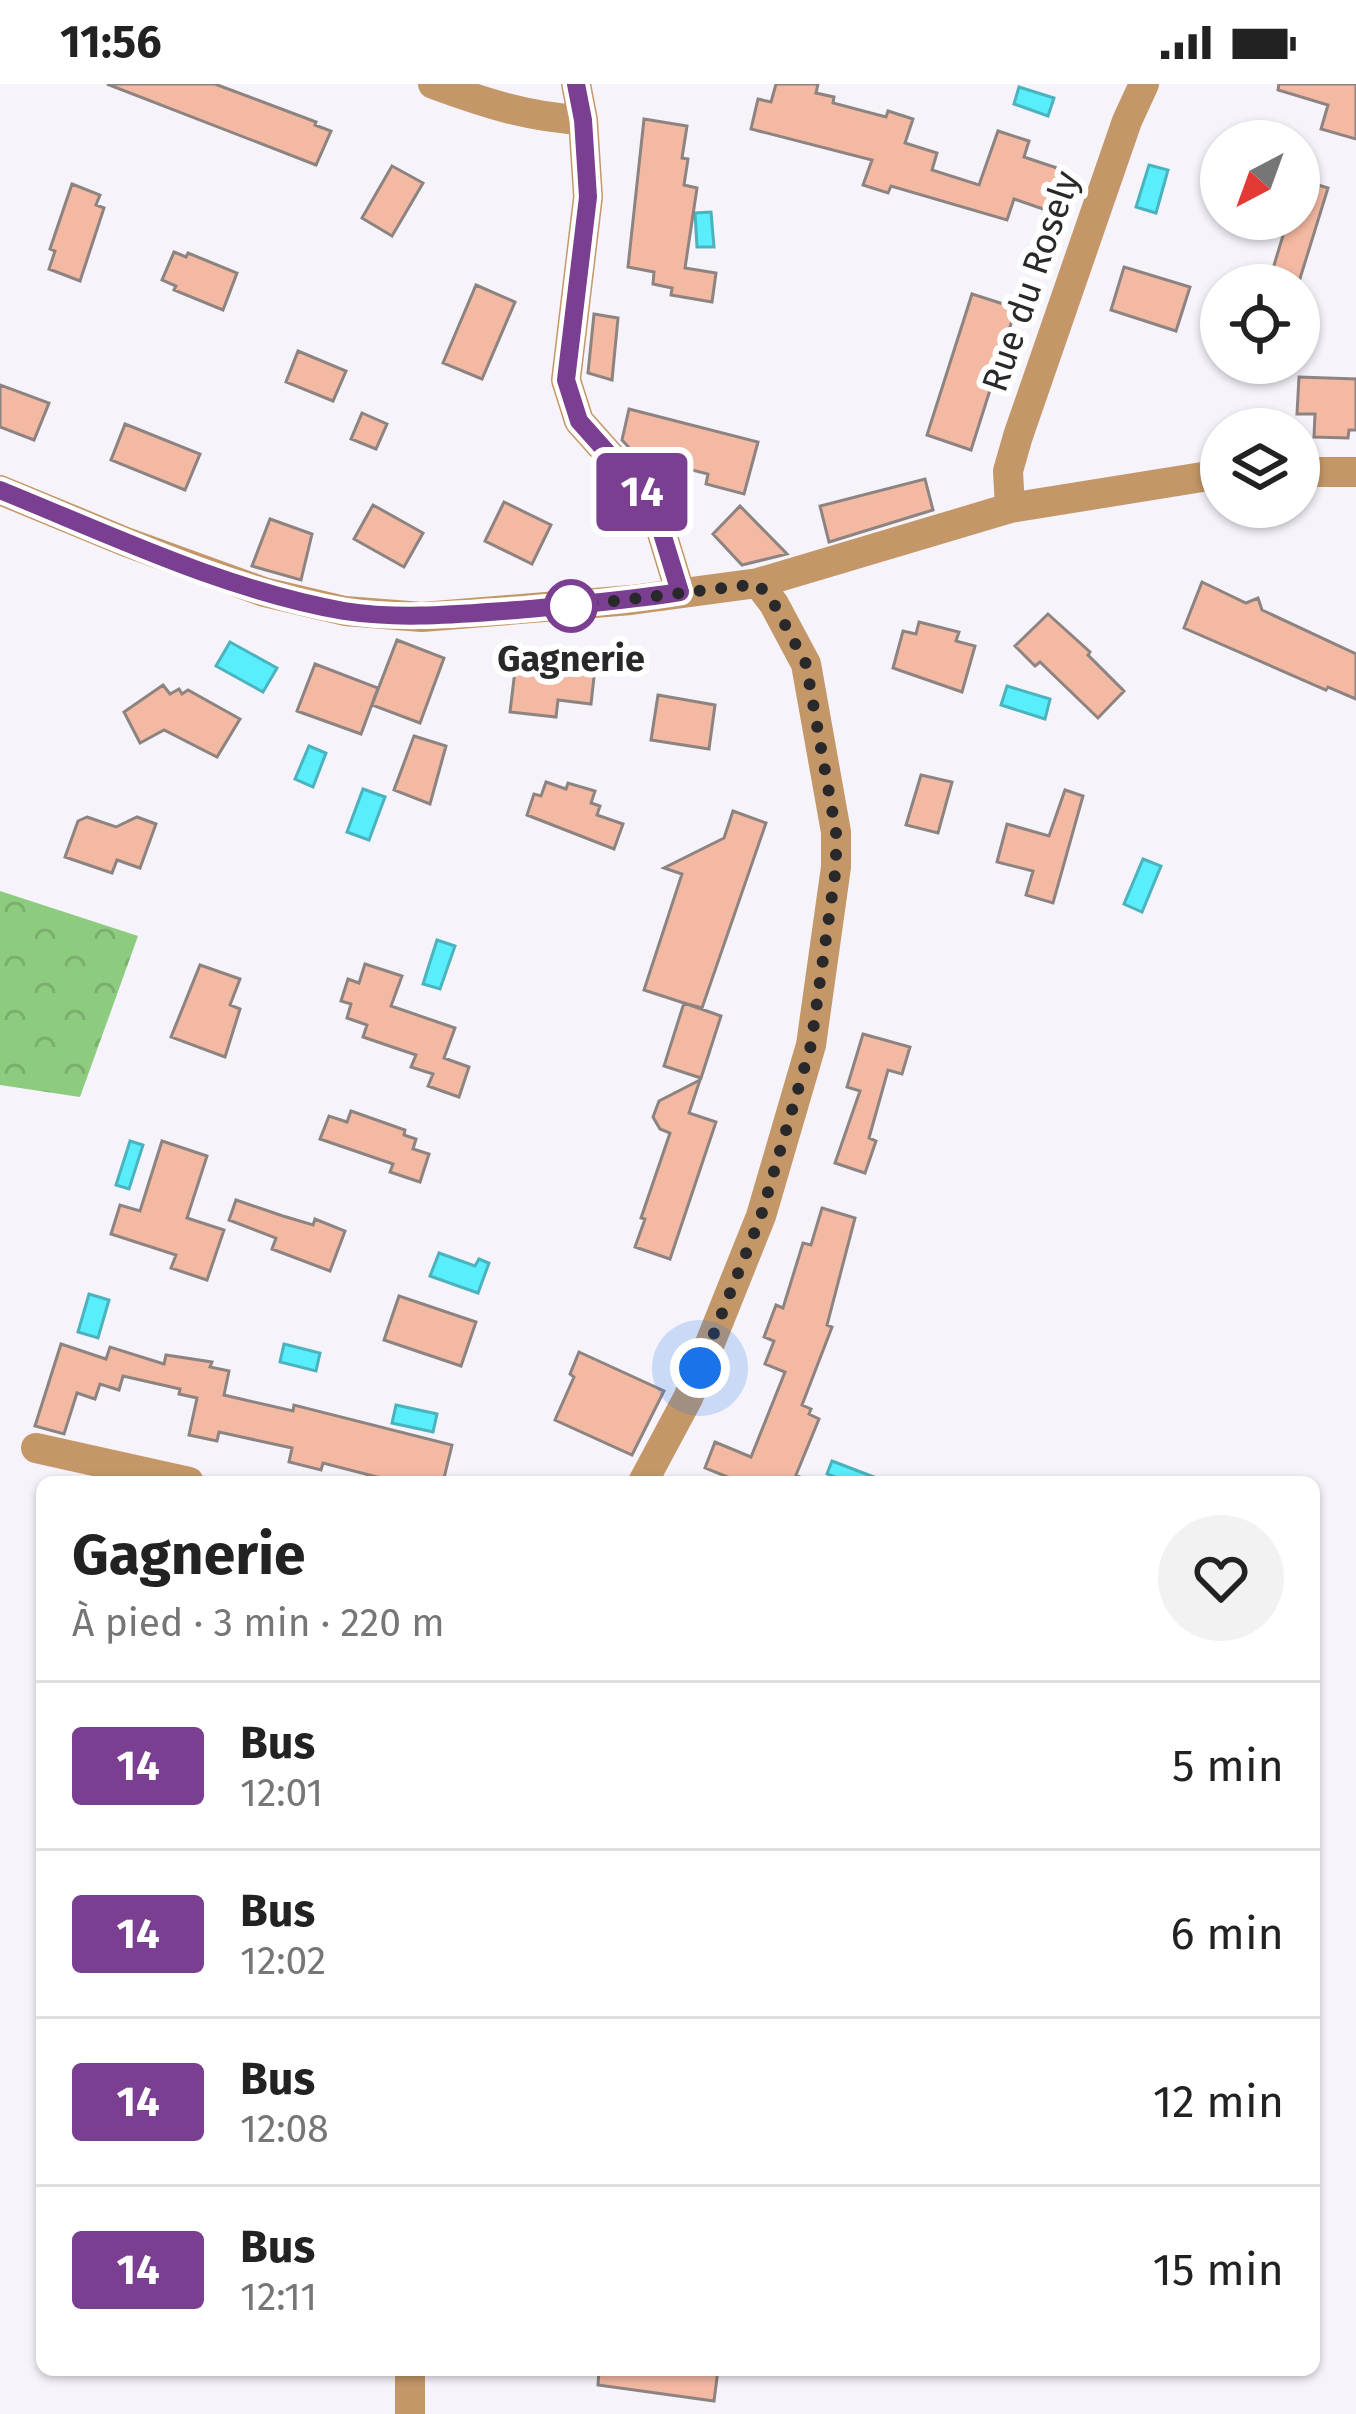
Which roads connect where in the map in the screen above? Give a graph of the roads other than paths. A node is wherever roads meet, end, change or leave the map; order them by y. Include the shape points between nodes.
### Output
1 (433, 84) edge
2 (576, 84) edge
3 (1144, 84) edge
4 (583, 120) junction
5 (1320, 472) edge
6 (1356, 472) edge
7 (1200, 477) edge
8 (0, 490) edge
9 (1010, 508) junction
10 (758, 584) junction
11 (680, 592) junction
12 (36, 1448) dead end
13 (162, 1476) edge
14 (646, 1476) edge
15 (410, 2376) edge
16 (410, 2414) edge

1 - 4 street via 498,107
2 - 4 street
3 - 9 street, Rue du Rosely via 1018,436 1008,471
4 - 11 street via 588,197 566,380 579,421 653,504
5 - 6 street
7 - 9 street
8 - 11 street via 263,592 345,611 422,617
9 - 10 street
10 - 11 street
10 - 14 street via 806,664 836,867 811,1045 761,1216 688,1398
12 - 13 street
15 - 16 street

